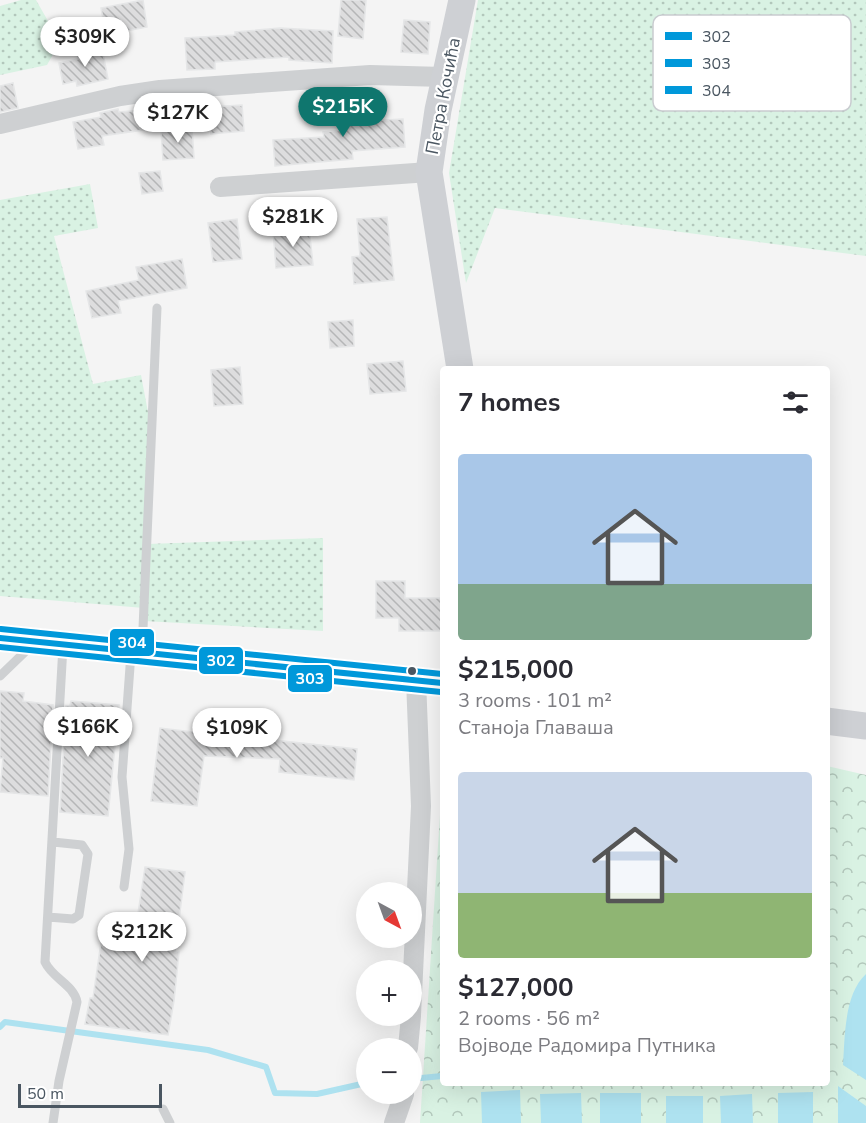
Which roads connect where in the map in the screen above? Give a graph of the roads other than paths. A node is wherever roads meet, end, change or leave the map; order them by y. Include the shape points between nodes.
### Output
1 (462, 0) edge
2 (444, 77) junction
3 (0, 124) edge
4 (429, 172) junction
5 (220, 187) dead end
6 (157, 308) dead end
7 (460, 366) edge
8 (0, 638) edge
9 (36, 641) junction
10 (64, 644) junction
11 (137, 650) junction
12 (0, 676) edge
13 (416, 681) junction
14 (440, 683) edge
15 (830, 722) edge
16 (866, 726) edge
17 (53, 842) junction
18 (124, 886) dead end
19 (48, 917) junction
20 (414, 960) edge
21 (401, 1104) edge
22 (163, 1109) dead end
23 (53, 1123) edge
24 (170, 1123) edge
25 (394, 1123) edge

1 - 2 main road, Петра Кочића
2 - 3 street via 370,75 160,90
2 - 4 main road, Петра Кочића
4 - 5 street
4 - 7 main road, Петра Кочића
6 - 11 lane
8 - 9 main road
9 - 10 main road
9 - 12 lane
10 - 11 main road
10 - 17 lane
11 - 13 main road
11 - 18 lane via 122,777 129,849
13 - 14 main road
13 - 20 street via 421,806
15 - 16 main road
17 - 19 lane
17 - 19 lane via 82,845 88,854 79,915 73,919
19 - 23 lane via 45,962 77,1002
21 - 25 street
22 - 24 lane

